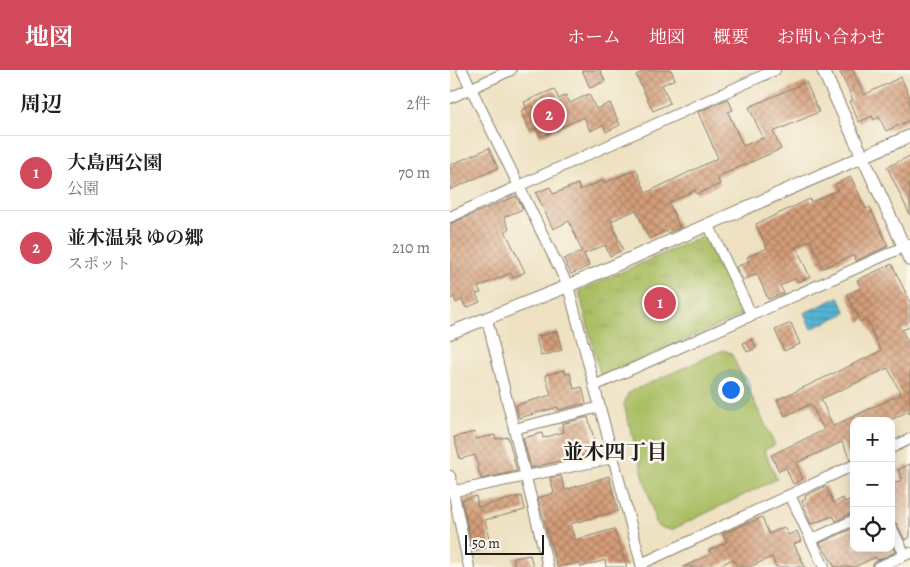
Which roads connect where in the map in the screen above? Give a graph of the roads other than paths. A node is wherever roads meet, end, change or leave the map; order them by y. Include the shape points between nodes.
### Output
1 (462, 70) edge
2 (511, 70) edge
3 (775, 70) edge
4 (823, 70) edge
5 (471, 89) junction
6 (450, 98) edge
7 (910, 136) edge
8 (861, 157) junction
9 (519, 186) junction
10 (450, 216) edge
11 (708, 224) junction
12 (907, 245) edge
13 (910, 260) edge
14 (568, 286) junction
15 (752, 316) junction
16 (487, 319) junction
17 (450, 333) edge
18 (594, 386) junction
19 (600, 407) junction
20 (514, 429) junction
21 (910, 439) edge
22 (895, 446) edge
23 (613, 458) junction
24 (850, 467) edge
25 (450, 476) edge
26 (526, 477) junction
27 (452, 492) edge
28 (790, 495) junction
29 (850, 522) edge
30 (895, 534) edge
31 (811, 540) junction
32 (907, 554) edge
33 (642, 566) edge
34 (469, 567) edge
35 (548, 567) edge
36 (824, 567) edge
37 (878, 567) edge

1 - 5 street
2 - 5 street
3 - 9 street
4 - 8 street
5 - 6 street
5 - 9 street
7 - 8 street
8 - 11 street
8 - 12 street
9 - 10 street
9 - 14 street
11 - 14 street
11 - 15 street
12 - 13 street
12 - 15 street
14 - 16 street
14 - 18 street
15 - 18 street
16 - 17 street
16 - 20 street
18 - 19 street
19 - 20 street
19 - 23 street
20 - 26 street
21 - 22 street
23 - 26 street
23 - 33 street
24 - 28 street
25 - 27 street
26 - 27 street
26 - 35 street
27 - 34 street
28 - 31 street
28 - 33 street
29 - 31 street
30 - 32 street
31 - 36 street
32 - 37 street

